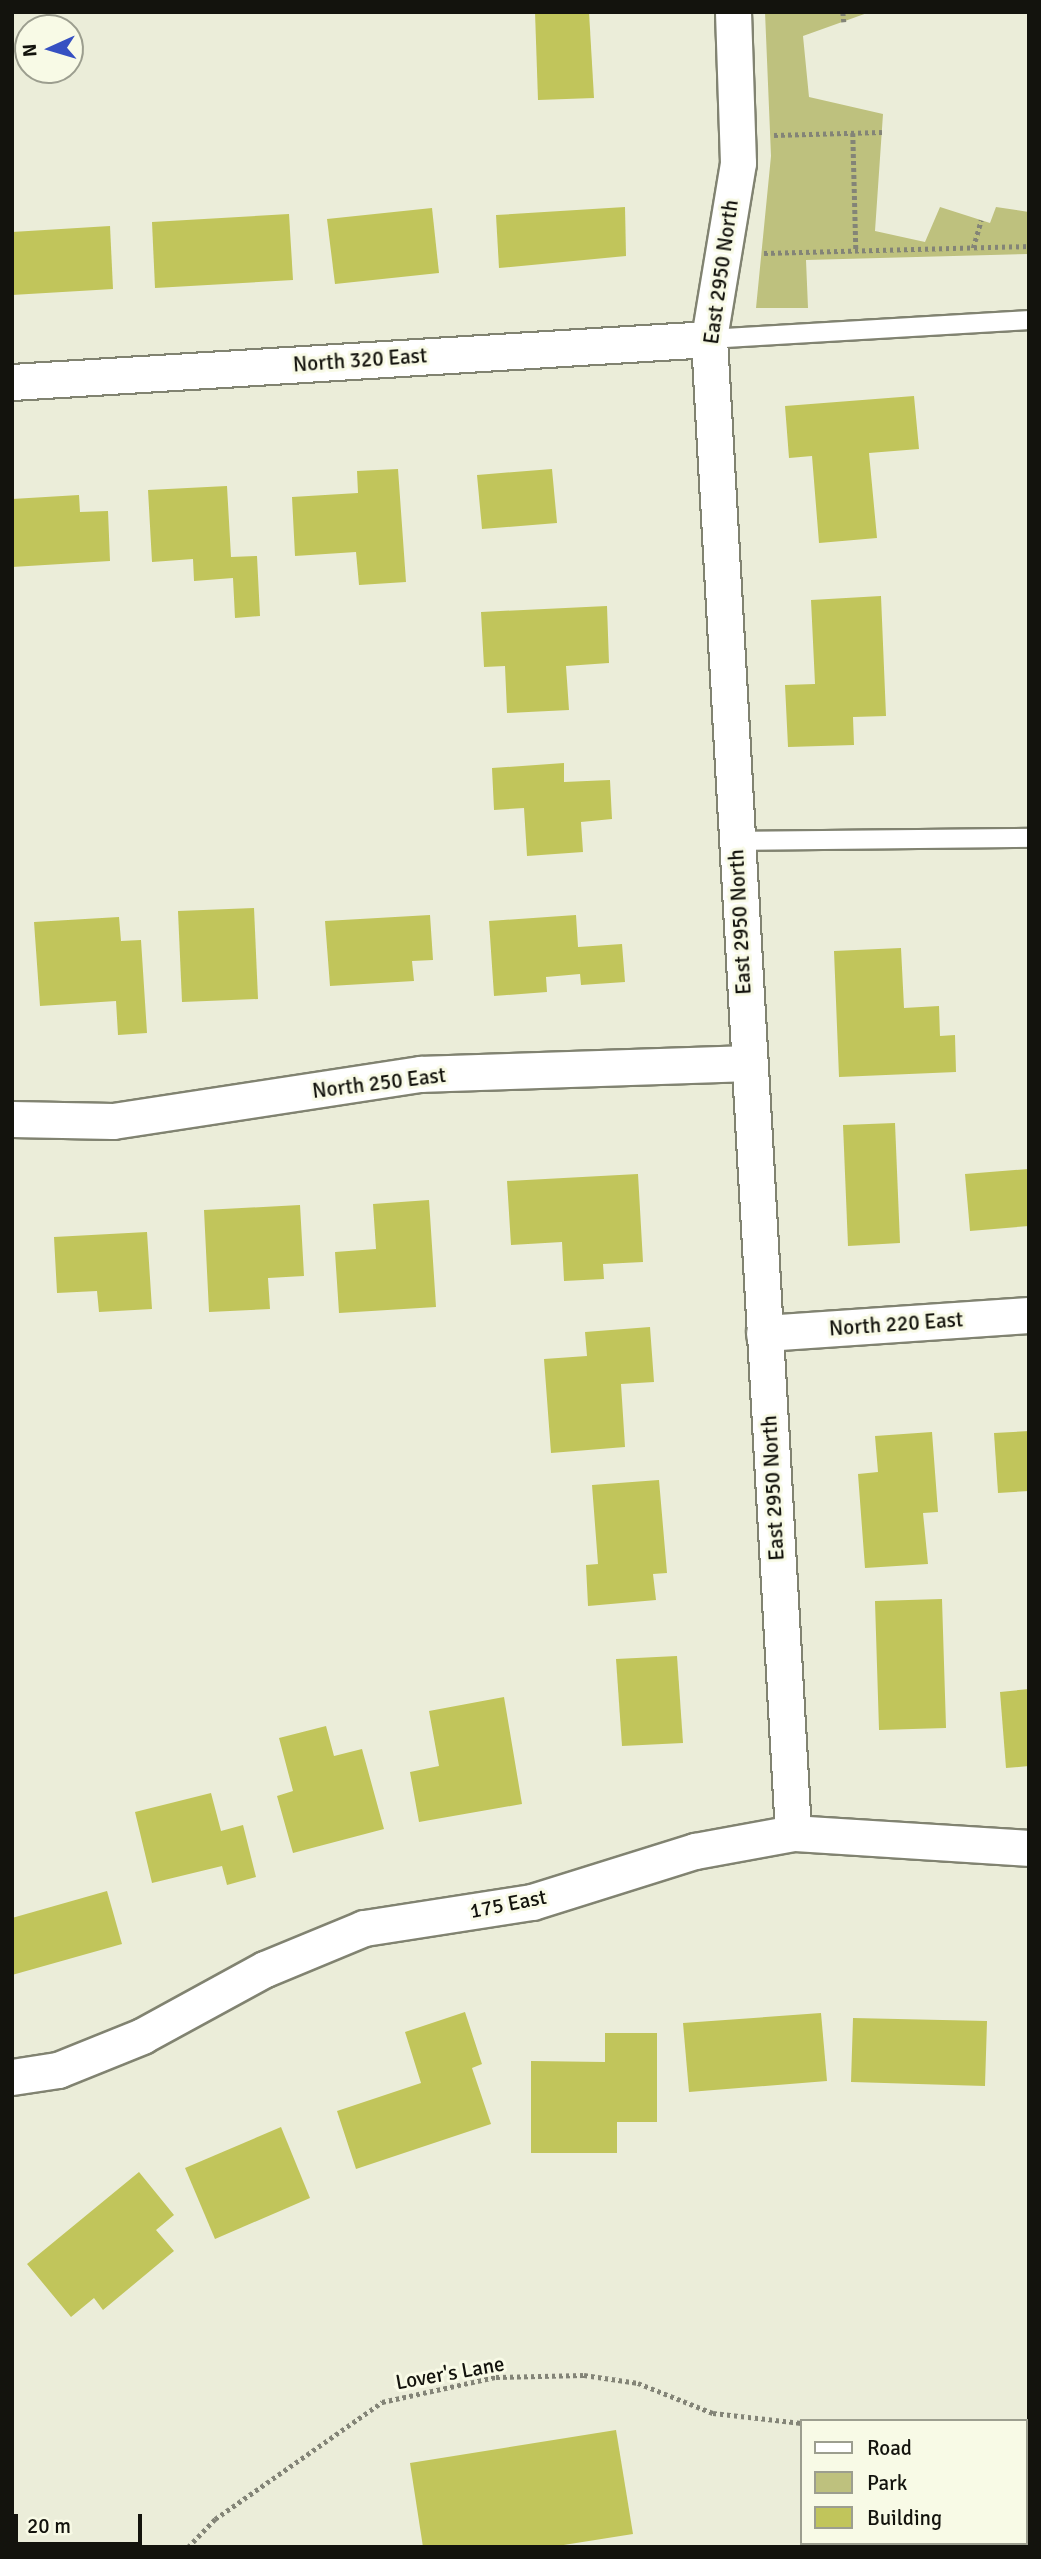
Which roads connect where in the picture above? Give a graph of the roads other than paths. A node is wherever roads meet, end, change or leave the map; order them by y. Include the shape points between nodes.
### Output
1 (733, 12) edge
2 (1029, 320) edge
3 (709, 339) junction
4 (12, 382) edge
5 (1029, 838) edge
6 (736, 841) junction
7 (748, 1063) junction
8 (12, 1119) edge
9 (1029, 1315) edge
10 (764, 1333) junction
11 (793, 1833) junction
12 (1029, 1848) edge
13 (12, 2077) edge

1 - 3 street, East 2950 North via 738,163
2 - 3 lane
3 - 4 street, North 320 East
3 - 6 street, East 2950 North
5 - 6 lane
6 - 7 street, East 2950 North
7 - 8 street, North 250 East via 421,1074 113,1121
7 - 10 street, East 2950 North
9 - 10 street, North 220 East
10 - 11 street, East 2950 North
11 - 12 street, 175 East
11 - 13 street, 175 East via 695,1851 532,1902 364,1928 265,1969 142,2036 58,2070

